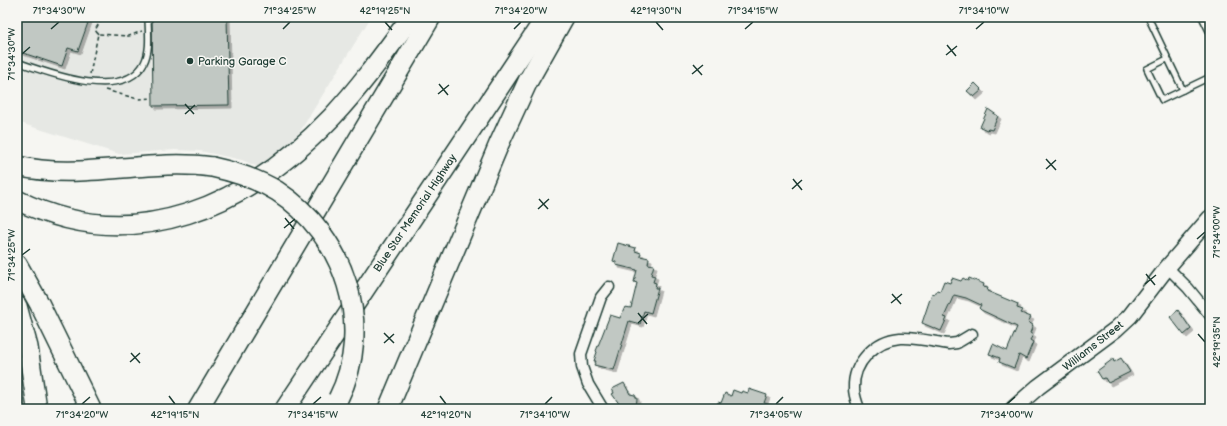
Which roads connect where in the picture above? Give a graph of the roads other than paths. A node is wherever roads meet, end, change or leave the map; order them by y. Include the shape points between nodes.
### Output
1 (148, 17) edge
2 (411, 17) edge
3 (431, 17) edge
4 (546, 17) edge
5 (564, 17) edge
6 (1148, 17) edge
7 (1202, 17) edge
8 (1210, 33) edge
9 (1168, 59) junction
10 (17, 62) edge
11 (1210, 77) edge
12 (1183, 90) junction
13 (17, 166) edge
14 (17, 200) edge
15 (1210, 218) edge
16 (17, 264) edge
17 (1167, 267) junction
18 (610, 287) dead end
19 (17, 306) edge
20 (1210, 315) edge
21 (972, 334) dead end
22 (335, 404) edge
23 (37, 409) edge
24 (91, 409) edge
25 (198, 409) edge
26 (285, 409) edge
27 (388, 409) edge
28 (603, 409) edge
29 (859, 409) edge
30 (1013, 409) edge

1 - 10 lane via 147,53 143,63 129,77 114,82 88,81
2 - 14 highway via 357,89 318,131 264,176 222,201 177,218 119,225 72,220
3 - 25 highway
4 - 26 highway, Blue Star Memorial Highway
5 - 27 highway via 530,76 499,144
6 - 9 lane
7 - 8 lane
9 - 12 lane
9 - 12 lane via 1147,69 1162,100
11 - 12 lane
13 - 22 highway, bridge via 60,171 181,165 212,167 247,177 282,195 314,223 335,253 347,285 354,343 350,366
15 - 17 street, Williams Street
16 - 24 highway
17 - 20 street
17 - 30 street, Williams Street via 1130,316 1116,329 1038,387
18 - 28 street via 601,297 581,354 588,384
19 - 23 highway via 28,347
21 - 29 street via 957,343 949,344 900,338 876,346 858,366 854,396

